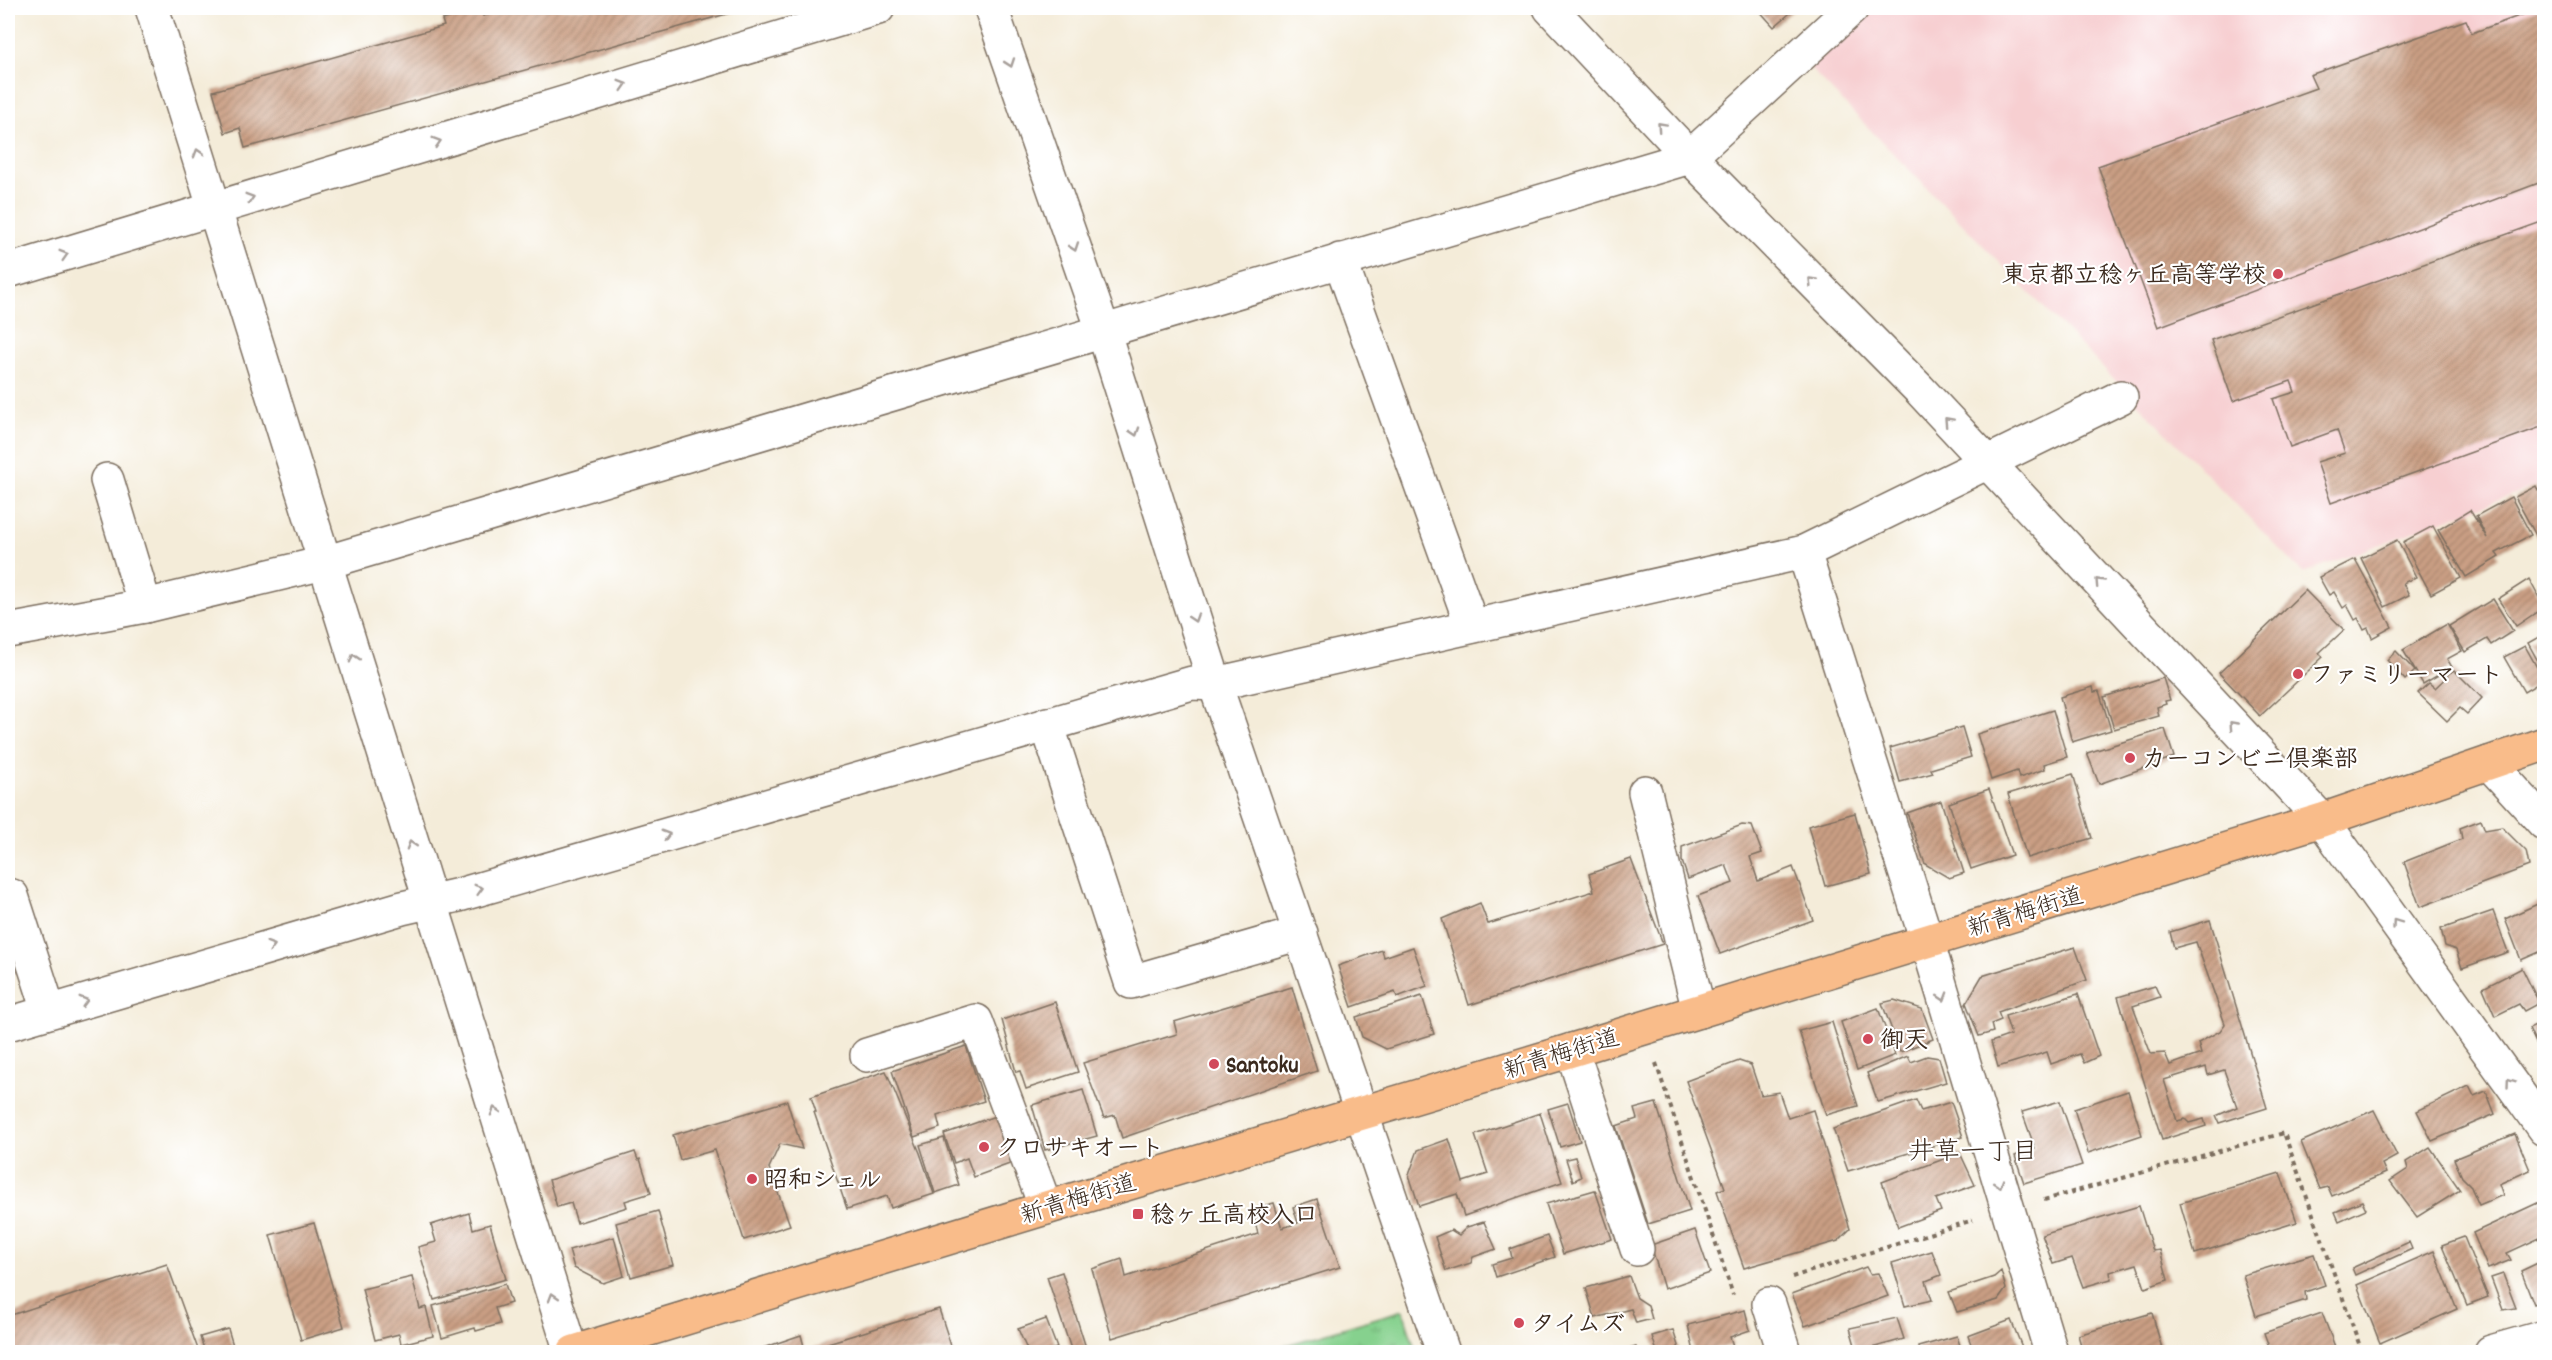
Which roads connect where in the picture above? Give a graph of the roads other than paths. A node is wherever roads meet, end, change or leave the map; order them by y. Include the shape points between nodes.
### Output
1 (152, 8) edge
2 (878, 8) edge
3 (991, 8) edge
4 (1550, 8) edge
5 (1852, 8) edge
6 (827, 15) edge
7 (1690, 157) junction
8 (215, 209) junction
9 (1340, 260) junction
10 (8, 271) edge
11 (1103, 330) junction
12 (2121, 397) dead end
13 (1988, 464) junction
14 (107, 480) dead end
15 (1804, 552) junction
16 (324, 563) junction
17 (145, 606) junction
18 (1472, 626) junction
19 (8, 631) edge
20 (1215, 684) junction
21 (1047, 724) junction
22 (2544, 744) edge
23 (2489, 763) junction
24 (1645, 792) dead end
25 (2322, 820) junction
26 (2544, 823) edge
27 (12, 896) dead end
28 (429, 903) junction
29 (1301, 933) junction
30 (1927, 941) junction
31 (50, 1011) junction
32 (1699, 1011) junction
33 (8, 1024) edge
34 (1572, 1050) junction
35 (867, 1055) dead end
36 (1361, 1113) junction
37 (2544, 1129) edge
38 (1046, 1208) junction
39 (1636, 1248) dead end
40 (1757, 1298) road end
41 (2544, 1337) edge
42 (573, 1353) edge
43 (1443, 1353) edge
44 (1784, 1353) edge
45 (2051, 1353) edge
46 (2491, 1353) edge

8 -> 1 street
2 - 6 street
3 -> 11 street
7 -> 4 street
5 - 7 street
8 -> 6 street
7 - 9 street
13 -> 7 street
10 -> 8 street
8 - 16 street
9 - 11 street
9 - 18 street
11 - 16 street
11 -> 20 street
12 - 13 street
13 - 15 street
25 -> 13 street
14 - 17 street
15 - 18 street
15 - 30 street
16 - 17 street
28 -> 16 street
17 - 19 street
18 - 20 street
20 - 21 street via 1192,683
20 - 29 street
28 -> 21 street
21 - 29 street via 1131,982
22 - 23 main road, 新青梅街道
23 - 25 main road, 新青梅街道
23 - 26 street
24 - 32 street
25 - 30 main road, 新青梅街道
37 -> 25 street
27 - 31 street
31 -> 28 street
42 -> 28 street
29 - 36 street
30 - 32 main road, 新青梅街道
30 -> 45 street
31 - 33 street
32 - 34 main road, 新青梅街道
34 - 36 main road, 新青梅街道
34 - 39 street
35 - 38 street via 976,1021
36 - 38 main road, 新青梅街道
36 - 43 street
38 - 42 main road, 新青梅街道
40 - 44 street
41 - 46 street

